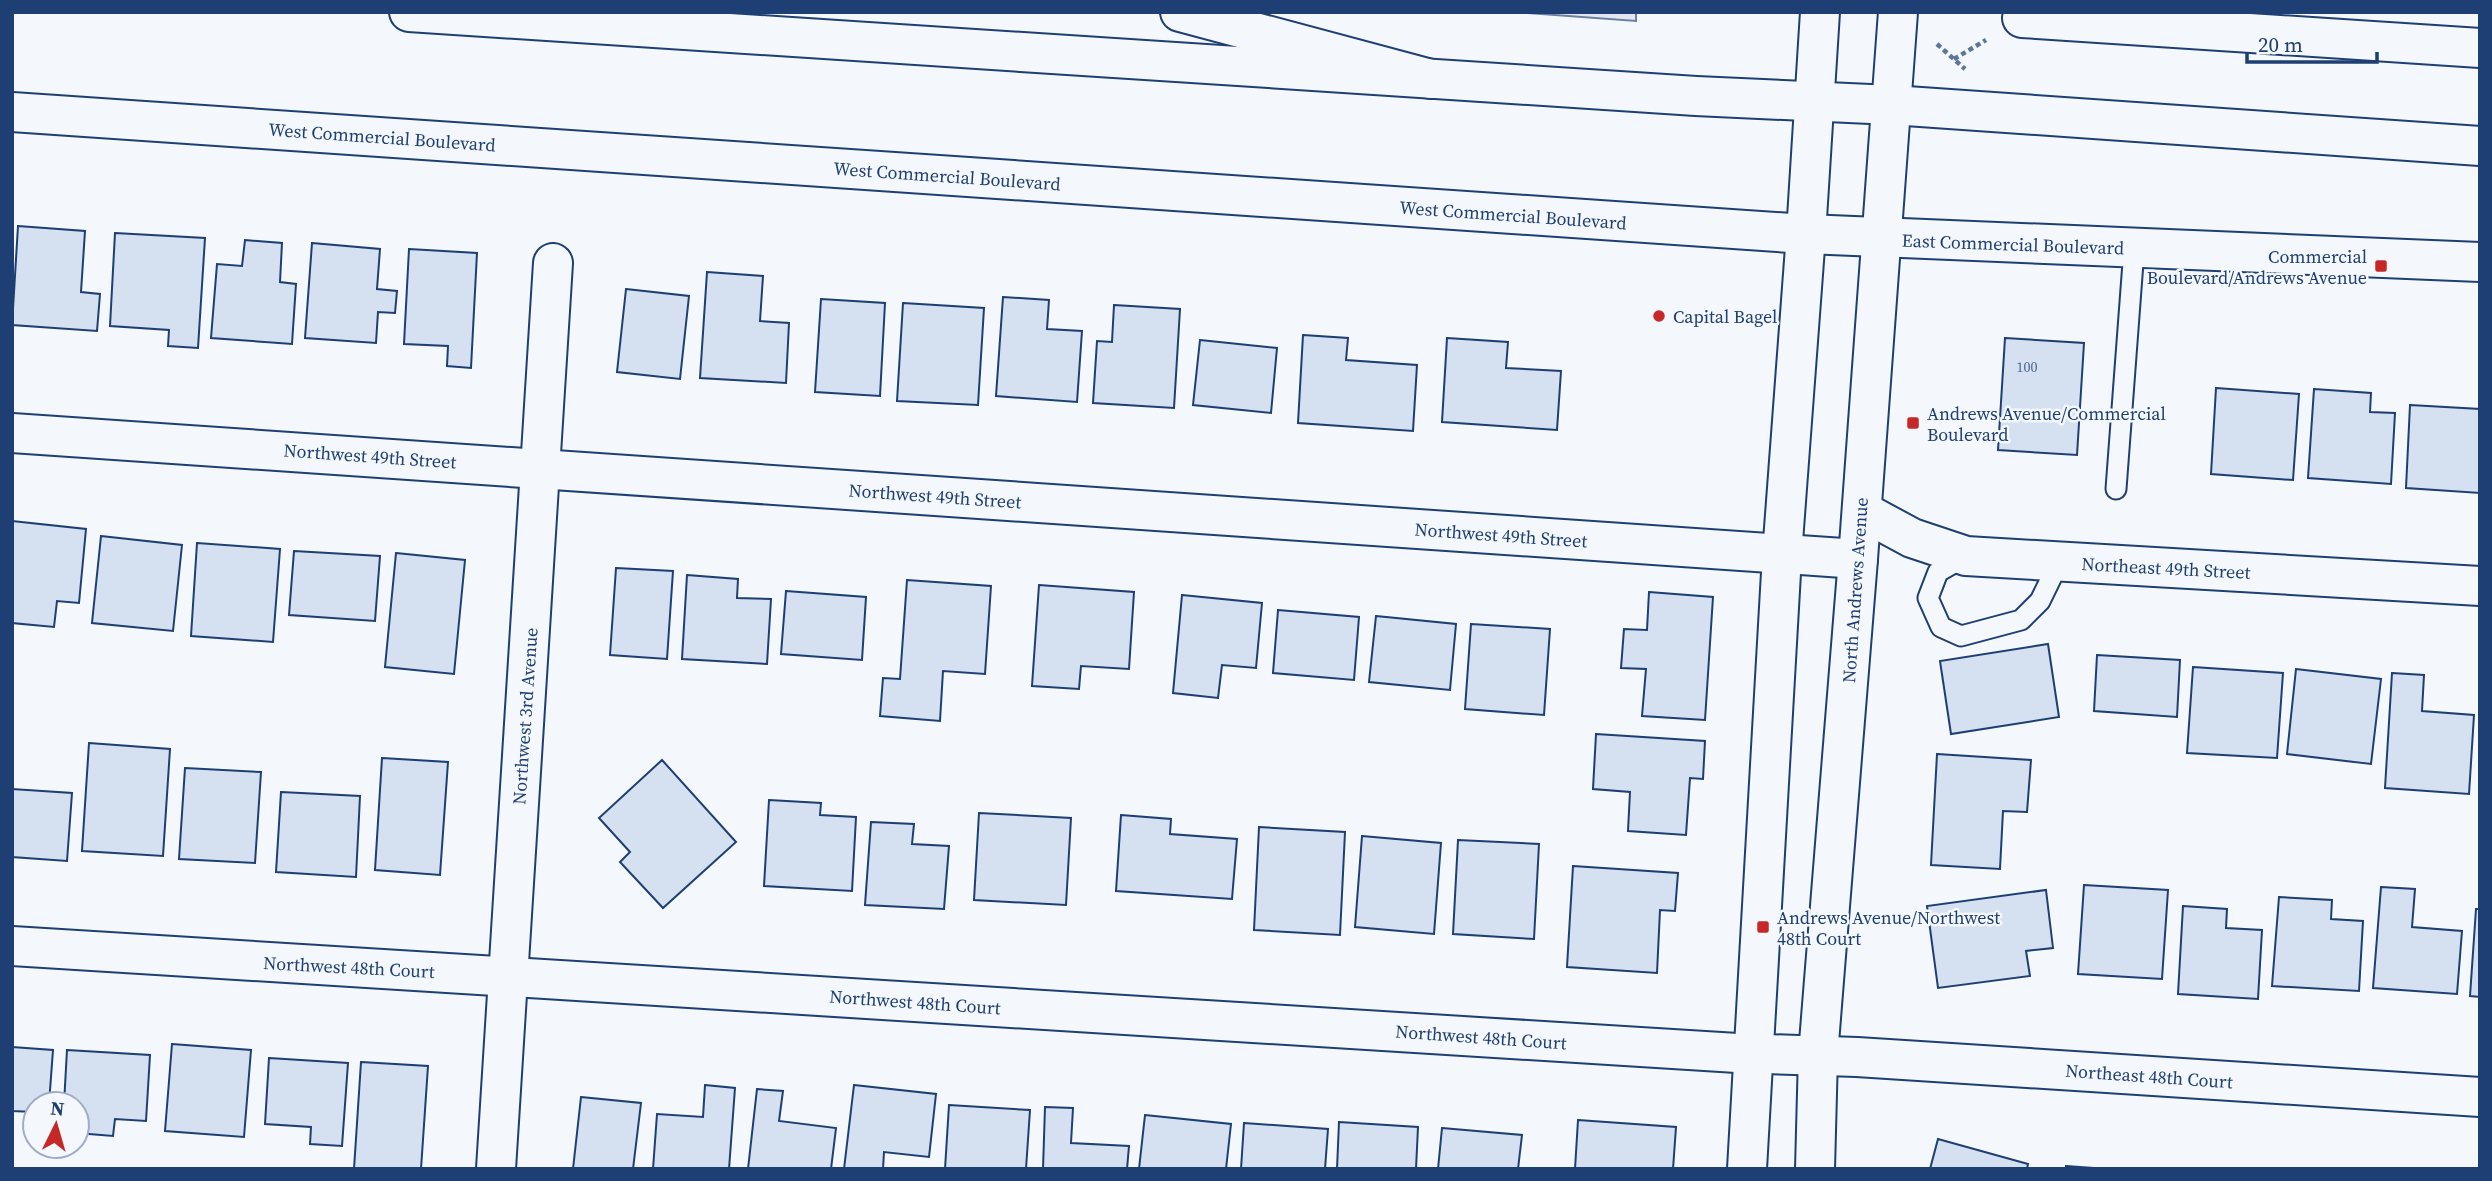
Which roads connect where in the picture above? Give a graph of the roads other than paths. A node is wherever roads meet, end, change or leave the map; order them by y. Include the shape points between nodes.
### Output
1 (409, 12) edge
2 (1180, 12) edge
3 (1820, 12) edge
4 (1898, 12) edge
5 (2022, 18) dead end
6 (2480, 48) edge
7 (1431, 79) junction
8 (1814, 103) junction
9 (1892, 105) junction
10 (12, 112) edge
11 (2480, 146) edge
12 (1807, 234) junction
13 (1882, 239) junction
14 (2134, 249) junction
15 (2480, 262) edge
16 (553, 263) dead end
17 (12, 433) edge
18 (541, 468) junction
19 (2116, 489) dead end
20 (1862, 511) junction
21 (1782, 555) junction
22 (1966, 556) junction
23 (1858, 559) junction
24 (2060, 562) junction
25 (2480, 586) edge
26 (12, 946) edge
27 (509, 977) junction
28 (1755, 1054) junction
29 (1818, 1055) junction
30 (2480, 1097) edge
31 (496, 1169) edge
32 (1747, 1169) edge
33 (1815, 1169) edge

1 - 7 main road
2 - 7 main road
3 - 8 main road
4 - 9 main road, North Andrews Avenue
5 - 6 main road
7 - 8 main road
8 - 9 main road
8 - 12 main road
9 - 11 main road
9 - 13 main road, North Andrews Avenue
10 - 12 main road, West Commercial Boulevard
12 - 13 main road, West Commercial Boulevard
12 - 21 main road
13 - 14 main road, East Commercial Boulevard
13 - 20 main road, North Andrews Avenue
14 - 15 main road, East Commercial Boulevard
14 - 19 lane
16 - 18 main road, Northwest 3rd Avenue
17 - 18 main road, Northwest 49th Street
18 - 21 main road, Northwest 49th Street
18 - 27 main road, Northwest 3rd Avenue
20 - 22 main road, Northeast 49th Street via 1912,538
20 - 23 main road, North Andrews Avenue
21 - 23 main road, Northwest 49th Street
21 - 28 main road
22 - 24 main road, Northeast 49th Street
22 - 24 lane via 1938,572 1928,598 1941,627 1961,636 2021,620 2040,601
23 - 29 main road, North Andrews Avenue
24 - 25 main road, Northeast 49th Street
26 - 27 main road, Northwest 48th Court
27 - 28 main road, Northwest 48th Court
27 - 31 main road, Northwest 3rd Avenue
28 - 29 main road, Northwest 48th Court
28 - 32 main road
29 - 30 main road, Northeast 48th Court
29 - 33 main road, North Andrews Avenue

